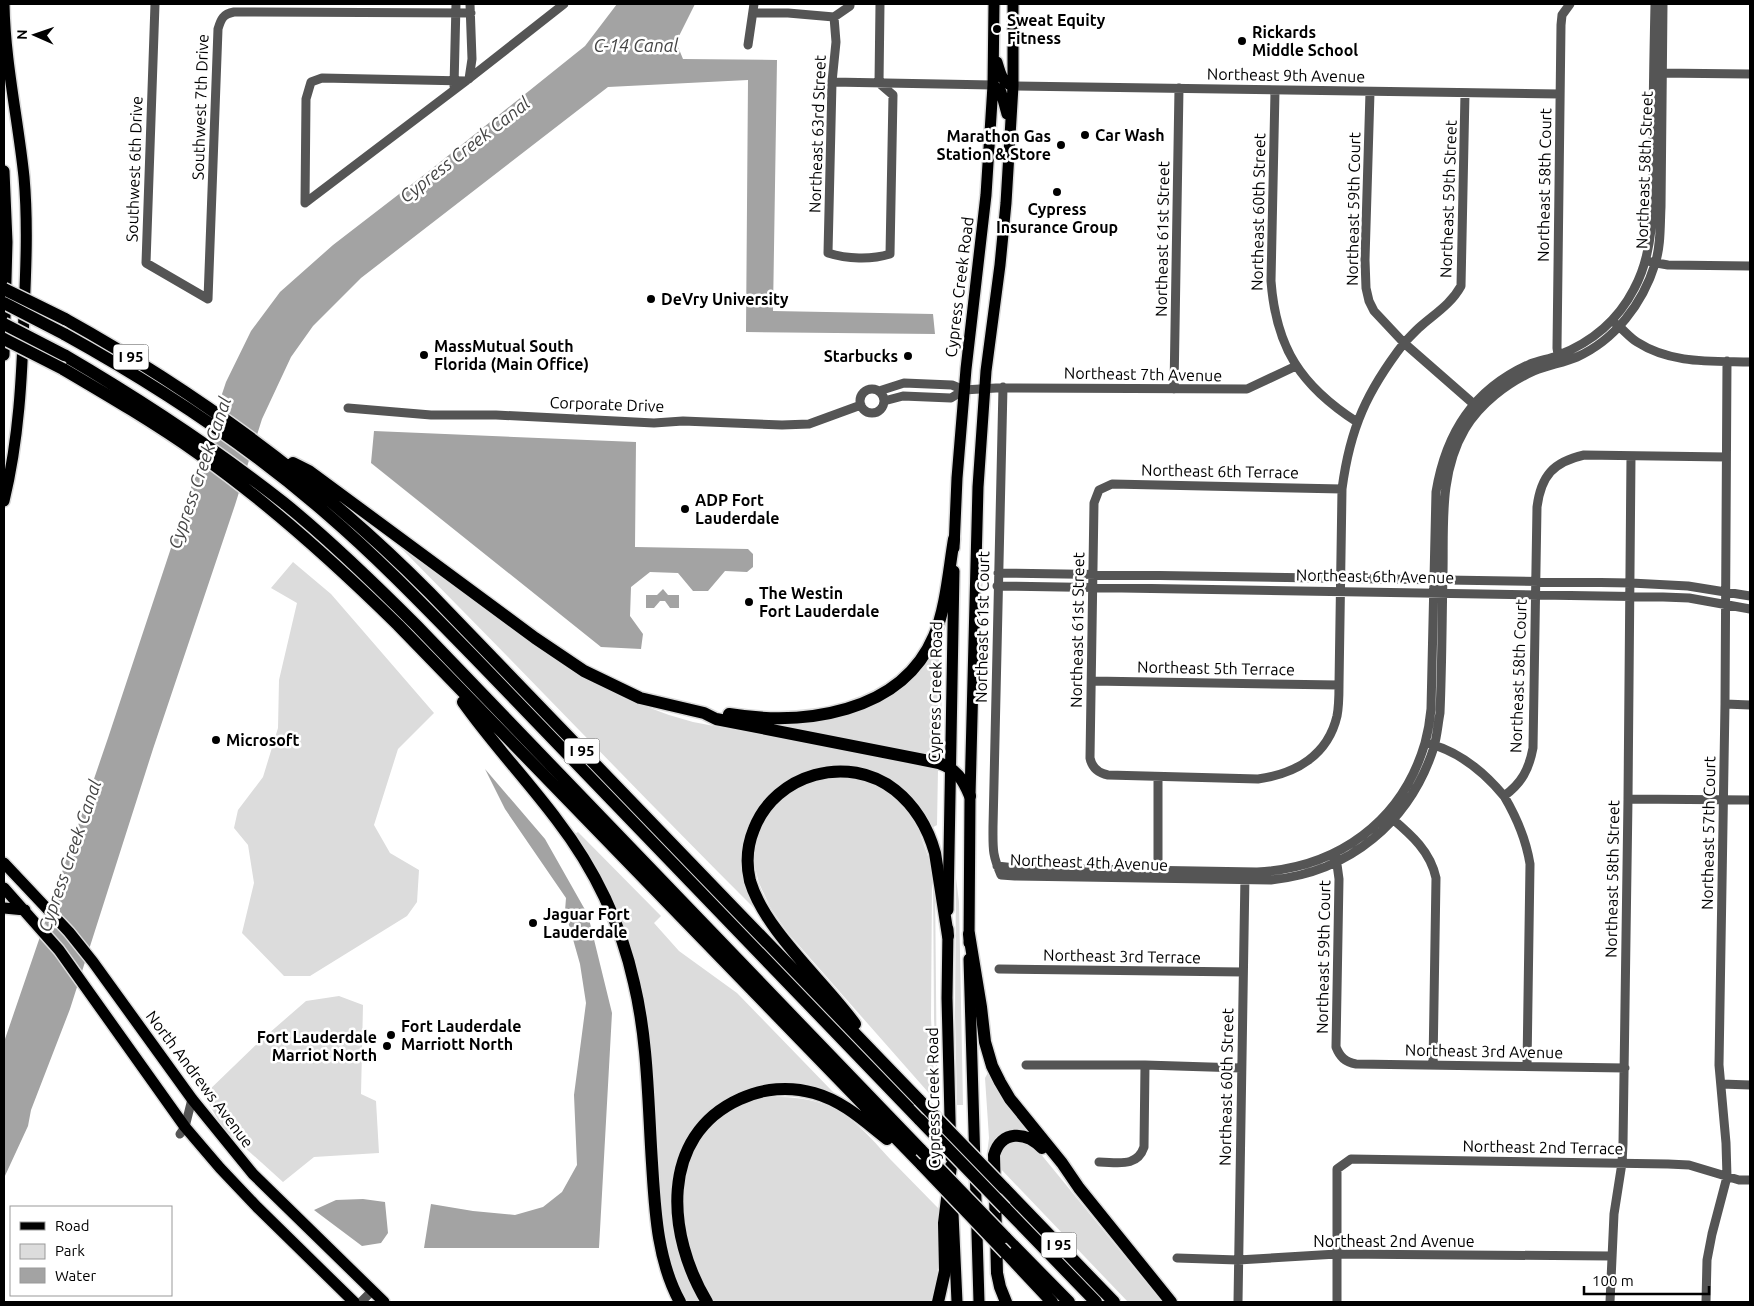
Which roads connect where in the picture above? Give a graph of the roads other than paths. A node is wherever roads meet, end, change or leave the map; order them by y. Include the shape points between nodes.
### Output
1 (4, 4) edge
2 (155, 4) edge
3 (564, 4) edge
4 (850, 4) edge
5 (880, 4) edge
6 (994, 4) edge
7 (1013, 4) edge
8 (1655, 4) edge
9 (1664, 4) edge
10 (1568, 6) edge
11 (456, 8) edge
12 (470, 8) edge
13 (754, 8) edge
14 (834, 17) junction
15 (748, 45) dead end
16 (994, 53) junction
17 (1658, 74) junction
18 (1750, 74) edge
19 (7, 79) edge
20 (468, 80) junction
21 (454, 81) junction
22 (832, 82) junction
23 (879, 84) junction
24 (993, 85) junction
25 (1013, 86) junction
26 (1179, 88) junction
27 (453, 91) junction
28 (1274, 91) junction
29 (1370, 92) junction
30 (1466, 93) junction
31 (1560, 94) junction
32 (1010, 129) junction
33 (4, 171) edge
34 (1651, 262) junction
35 (1750, 266) edge
36 (4, 289) edge
37 (208, 299) joint
38 (4, 303) edge
39 (4, 324) edge
40 (1616, 324) junction
41 (4, 339) edge
42 (1404, 343) junction
43 (4, 355) edge
44 (1558, 359) junction
45 (1727, 361) junction
46 (1750, 362) edge
47 (1296, 366) junction
48 (1003, 387) junction
49 (984, 388) junction
50 (1174, 389) junction
51 (964, 390) junction
52 (879, 391) junction
53 (884, 400) junction
54 (861, 405) junction
55 (1477, 407) junction
56 (348, 408) dead end
57 (1357, 422) junction
58 (182, 435) junction
59 (272, 453) junction
60 (1631, 456) junction
61 (1726, 457) junction
62 (1342, 489) junction
63 (1099, 490) joint
64 (260, 492) junction
65 (4, 501) edge
66 (954, 539) junction
67 (998, 573) junction
68 (1094, 576) junction
69 (1340, 579) junction
70 (1438, 580) junction
71 (1536, 582) junction
72 (1631, 583) junction
73 (997, 586) junction
74 (1094, 587) junction
75 (1340, 591) junction
76 (1438, 592) junction
77 (1725, 592) junction
78 (1535, 594) junction
79 (1631, 596) junction
80 (1750, 596) edge
81 (1725, 606) junction
82 (1750, 609) edge
83 (440, 669) junction
84 (1092, 681) junction
85 (1339, 685) junction
86 (1725, 704) junction
87 (1750, 705) edge
88 (704, 713) junction
89 (1430, 744) junction
90 (950, 767) junction
91 (1158, 777) junction
92 (970, 796) junction
93 (1504, 796) junction
94 (1628, 798) junction
95 (1723, 800) junction
96 (1750, 800) edge
97 (1390, 817) junction
98 (1336, 858) junction
99 (4, 863) edge
100 (998, 866) joint
101 (1158, 874) junction
102 (1245, 876) junction
103 (4, 888) edge
104 (4, 908) edge
105 (25, 910) junction
106 (969, 934) junction
107 (948, 936) junction
108 (999, 969) dead end
109 (1243, 972) junction
110 (881, 1060) junction
111 (1344, 1060) joint
112 (1026, 1065) dead end
113 (1145, 1065) junction
114 (1433, 1065) junction
115 (1527, 1066) junction
116 (1241, 1068) junction
117 (1625, 1068) junction
118 (1721, 1084) junction
119 (1750, 1085) edge
120 (192, 1099) junction
121 (182, 1130) junction
122 (1099, 1162) dead end
123 (1622, 1164) junction
124 (922, 1165) junction
125 (951, 1166) junction
126 (1728, 1176) junction
127 (1750, 1180) edge
128 (1079, 1188) junction
129 (1337, 1254) junction
130 (1611, 1256) junction
131 (1177, 1258) dead end
132 (1238, 1260) junction
133 (372, 1291) junction
134 (354, 1302) edge
135 (362, 1302) edge
136 (384, 1302) edge
137 (680, 1302) edge
138 (707, 1302) edge
139 (938, 1302) edge
140 (957, 1302) edge
141 (979, 1302) edge
142 (1006, 1302) edge
143 (1052, 1302) edge
144 (1069, 1302) edge
145 (1096, 1302) edge
146 (1114, 1302) edge
147 (1171, 1302) edge
148 (1238, 1302) edge
149 (1337, 1302) edge
150 (1610, 1302) edge
151 (1706, 1302) edge

1 - 19 main road
2 - 37 street, Southwest 6th Drive via 146,263
3 - 20 street
4 - 14 street
5 - 23 street
6 - 16 main road, Cypress Creek Road
7 - 25 main road
8 - 17 street, Northeast 58th Street
9 - 17 street, Northeast 58th Street
10 - 31 street, Northeast 58th Court via 1561,25
11 - 12 street, Southwest 7th Drive
11 - 21 street
11 - 37 street, Southwest 7th Drive via 234,12 221,19 218,29
12 - 20 street via 472,59
13 - 14 street
13 - 15 street
14 - 22 street, Northeast 63rd Street via 836,42
16 - 24 main road, Cypress Creek Road
16 - 25 main road via 1004,81
17 - 18 street
17 - 34 street, Northeast 58th Street via 1660,226
19 - 65 main road via 24,178 26,251 20,404
20 - 21 street
20 - 27 street
21 - 27 street
21 - 27 street via 322,78 311,82 306,99 305,203
22 - 23 street
22 - 23 street, Northeast 63rd Street via 828,253 877,258 890,254 892,95
23 - 24 street
24 - 32 main road via 1001,92
24 - 51 main road, Cypress Creek Road via 982,243
25 - 26 street, Northeast 9th Avenue
25 - 32 main road
26 - 28 street, Northeast 9th Avenue
26 - 50 street, Northeast 61st Street
28 - 29 street, Northeast 9th Avenue
28 - 47 street, Northeast 60th Street via 1272,302 1278,326
29 - 30 street, Northeast 9th Avenue
29 - 42 street, Northeast 59th Court via 1366,288 1374,311
30 - 31 street, Northeast 9th Avenue
30 - 42 street, Northeast 59th Street via 1460,286 1449,304
31 - 44 street, Northeast 58th Court
32 - 49 main road via 1004,229
33 - 43 main road via 7,227
34 - 35 street
34 - 40 street, Northeast 58th Street via 1644,290
36 - 59 highway, I 95, bridge via 120,350 195,397
38 - 145 highway, bridge via 128,370 190,410 269,466 354,538 423,605
39 - 58 highway, bridge via 64,356
40 - 44 street via 1595,347 1576,357
40 - 45 street via 1636,341 1672,358
41 - 58 highway, I 95, bridge
42 - 55 street, Northeast 59th Court
42 - 57 street via 1383,370
44 - 55 street via 1517,380
45 - 46 street
45 - 61 street, Northeast 57th Court
47 - 50 street, Northeast 7th Avenue via 1247,389
47 - 57 street, Northeast 60th Street via 1322,397
48 - 49 street, Northeast 7th Avenue
48 - 50 street, Northeast 7th Avenue
48 - 67 street, Northeast 61st Court
49 - 51 street
49 - 92 main road via 978,487
51 - 52 street via 952,385 904,383
51 - 53 street via 951,398 903,396
51 - 66 main road, Cypress Creek Road
52 - 53 street
52 - 54 street via 865,392
53 - 54 street via 882,408 873,413
54 - 56 street, Corporate Drive via 809,424 782,425 413,414
55 - 70 street via 1456,428 1439,475 1436,492
57 - 62 street
58 - 64 highway, I 95
59 - 88 highway via 309,470 584,671 640,698
59 - 110 highway, I 95 via 340,508 409,572
60 - 61 street
60 - 71 street, Northeast 58th Court via 1573,457 1558,464 1542,482 1536,507
60 - 72 street, Northeast 58th Street
61 - 77 street, Northeast 57th Court
62 - 63 street, Northeast 6th Terrace via 1112,484
62 - 69 street
63 - 68 street, Northeast 61st Street via 1094,503
64 - 83 highway, I 95
64 - 144 highway, bridge via 338,549 418,626
66 - 88 highway via 935,635 910,674 892,687 856,706 816,715 772,718
66 - 90 main road, Cypress Creek Road
67 - 68 street, Northeast 6th Avenue
67 - 73 street, Northeast 61st Court
68 - 69 street, Northeast 6th Avenue
68 - 74 street, Northeast 61st Street
69 - 70 street, Northeast 6th Avenue
69 - 75 street
70 - 71 street, Northeast 6th Avenue
70 - 76 street
71 - 72 street, Northeast 6th Avenue
71 - 78 street, Northeast 58th Court
72 - 77 street, Northeast 6th Avenue
72 - 79 street, Northeast 58th Street
73 - 74 street, Northeast 6th Avenue
73 - 100 street, Northeast 61st Court via 993,853
74 - 75 street, Northeast 6th Avenue
74 - 84 street, Northeast 61st Street
75 - 76 street, Northeast 6th Avenue
75 - 85 street
76 - 78 street, Northeast 6th Avenue
76 - 89 street via 1440,713
77 - 80 street, Northeast 6th Avenue
77 - 81 street, Northeast 57th Court
78 - 79 street, Northeast 6th Avenue
78 - 93 street, Northeast 58th Court via 1533,748 1527,772
79 - 81 street, Northeast 6th Avenue via 1689,598
79 - 94 street, Northeast 58th Street
81 - 82 street, Northeast 6th Avenue
81 - 86 street, Northeast 57th Court
83 - 124 highway, I 95
83 - 137 highway via 482,728 576,846 599,885 616,925 634,983 643,1033 659,1238
84 - 85 street, Northeast 5th Terrace
84 - 91 street, Northeast 61st Street via 1090,758 1095,770 1108,776
85 - 91 street via 1337,715 1326,741 1313,756 1288,773 1258,779
86 - 87 street
86 - 95 street, Northeast 57th Court
88 - 90 highway via 716,719
89 - 93 street via 1470,763
89 - 97 street via 1422,777 1414,792
90 - 92 highway via 960,776
90 - 107 main road, Cypress Creek Road
91 - 101 street
92 - 106 main road
93 - 115 street via 1518,822 1530,864
94 - 95 street
94 - 117 street, Northeast 58th Street
95 - 96 street
95 - 118 street, Northeast 57th Court
97 - 98 street, Northeast 4th Avenue via 1368,842
97 - 114 street via 1427,853 1436,878
98 - 102 street, Northeast 4th Avenue via 1285,878
98 - 111 street, Northeast 59th Court via 1339,879 1336,1047
99 - 120 main road, North Andrews Avenue via 94,962
100 - 101 street, Northeast 4th Avenue
101 - 102 street, Northeast 4th Avenue
102 - 109 street, Northeast 60th Street
103 - 105 main road
104 - 105 main road
105 - 121 main road via 85,986
106 - 128 highway via 984,1036 996,1074 1010,1099
106 - 141 main road
107 - 110 highway via 932,841 919,817 895,790 864,775 827,772 791,785 767,805 756,823 748,853 748,872 758,902 784,939 841,1004
107 - 125 main road, Cypress Creek Road
108 - 109 street, Northeast 3rd Terrace
109 - 116 street, Northeast 60th Street
110 - 146 highway, I 95, bridge
111 - 114 street, Northeast 3rd Avenue via 1356,1064
112 - 113 street
113 - 116 street
113 - 122 street via 1144,1147 1139,1158 1128,1163
114 - 115 street, Northeast 3rd Avenue
115 - 117 street, Northeast 3rd Avenue
116 - 132 street, Northeast 60th Street
117 - 123 street, Northeast 58th Street
118 - 119 street
118 - 126 street, Northeast 57th Court
120 - 121 street
120 - 133 main road, North Andrews Avenue via 254,1174
121 - 134 main road
123 - 126 street, Northeast 2nd Terrace via 1689,1165
123 - 129 street, Northeast 2nd Terrace via 1351,1159 1337,1169
123 - 130 street, Northeast 58th Street
124 - 138 highway via 847,1108 813,1092 765,1091 725,1107 692,1141 678,1182 682,1243
124 - 143 highway, I 95, bridge
125 - 139 highway via 944,1224 945,1271
125 - 140 main road, Cypress Creek Road
126 - 127 street, Northeast 2nd Terrace
126 - 151 street, Northeast 57th Court via 1707,1260
128 - 142 highway via 1031,1138 1012,1136 997,1147 993,1173 997,1273
128 - 147 highway
129 - 130 street, Northeast 2nd Avenue
129 - 132 street, Northeast 2nd Avenue
129 - 149 street
130 - 150 street, Northeast 58th Street
131 - 132 street, Northeast 2nd Avenue
132 - 148 street, Northeast 60th Street
133 - 135 street
133 - 136 main road, North Andrews Avenue

